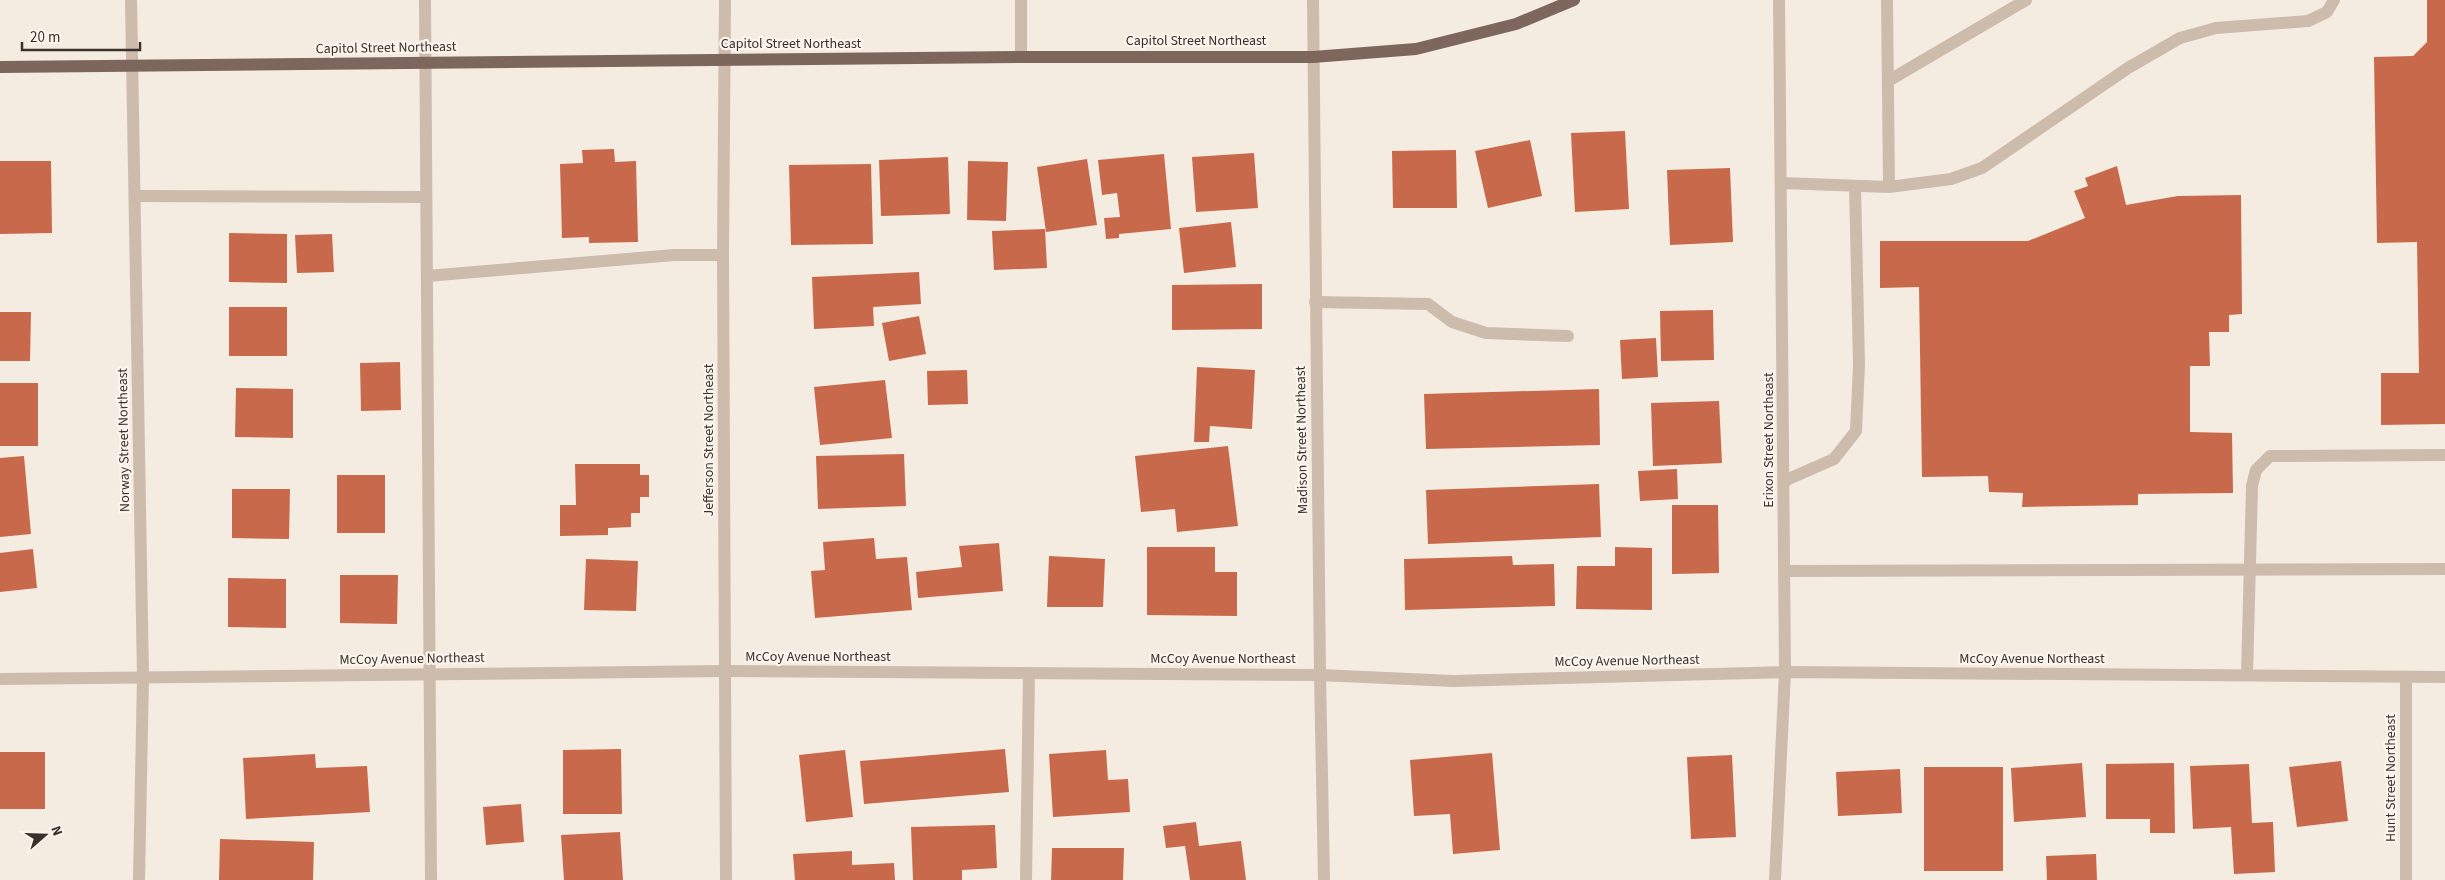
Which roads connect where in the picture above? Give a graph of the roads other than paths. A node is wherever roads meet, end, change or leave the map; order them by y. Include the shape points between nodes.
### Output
1 (131, 0) edge
2 (425, 0) edge
3 (725, 0) edge
4 (1021, 0) edge
5 (1313, 0) edge
6 (1574, 0) edge
7 (1779, 0) edge
8 (1887, 0) edge
9 (2026, 0) edge
10 (2334, 0) edge
11 (1022, 56) junction
12 (1313, 57) junction
13 (726, 59) junction
14 (425, 63) junction
15 (132, 66) junction
16 (0, 67) edge
17 (1888, 80) junction
18 (1782, 183) junction
19 (1855, 186) junction
20 (1889, 187) junction
21 (135, 196) junction
22 (426, 198) junction
23 (723, 255) junction
24 (427, 276) junction
25 (1316, 302) junction
26 (1568, 336) dead end
27 (2445, 454) edge
28 (1784, 481) junction
29 (2445, 569) edge
30 (2248, 570) junction
31 (1785, 571) junction
32 (726, 671) junction
33 (1785, 672) junction
34 (1029, 673) junction
35 (429, 674) junction
36 (1320, 675) junction
37 (2247, 675) junction
38 (143, 677) junction
39 (2406, 677) junction
40 (2445, 677) edge
41 (0, 679) edge
42 (139, 880) edge
43 (432, 880) edge
44 (726, 880) edge
45 (1026, 880) edge
46 (1324, 880) edge
47 (1775, 880) edge
48 (2406, 880) edge

1 - 15 street, Norway Street Northeast
2 - 14 street
3 - 13 street, Jefferson Street Northeast
4 - 11 street
5 - 12 street, Madison Street Northeast
6 - 12 main road, Capitol Street Northeast via 1516,24 1435,45
7 - 18 street, Erixon Street Northeast
8 - 17 street
9 - 17 street
10 - 20 street via 2327,12 2308,21 2216,28 2180,38 2128,68 1982,168 1951,179
11 - 12 main road, Capitol Street Northeast
11 - 13 main road, Capitol Street Northeast
12 - 25 street, Madison Street Northeast
13 - 14 main road, Capitol Street Northeast
13 - 23 street, Jefferson Street Northeast
14 - 15 main road, Capitol Street Northeast
14 - 22 street
15 - 16 main road, Capitol Street Northeast
15 - 21 street, Norway Street Northeast
17 - 20 street
18 - 19 street
18 - 28 street, Erixon Street Northeast
19 - 20 street
19 - 28 street via 1860,365 1856,431 1834,459
21 - 22 street
21 - 38 street, Norway Street Northeast
22 - 24 street
23 - 24 street via 674,255
23 - 32 street, Jefferson Street Northeast
24 - 35 street
25 - 26 street via 1428,304 1452,322 1486,333
25 - 36 street, Madison Street Northeast
27 - 30 street via 2270,456 2256,470 2252,486
28 - 31 street, Erixon Street Northeast
29 - 30 street
30 - 31 street
30 - 37 street
31 - 33 street, Erixon Street Northeast
32 - 34 street, McCoy Avenue Northeast
32 - 35 street, McCoy Avenue Northeast
32 - 44 street, Jefferson Street Northeast
33 - 36 street, McCoy Avenue Northeast via 1454,681
33 - 37 street, McCoy Avenue Northeast
33 - 47 street, Erixon Street Northeast
34 - 36 street, McCoy Avenue Northeast
34 - 45 street
35 - 38 street, McCoy Avenue Northeast
35 - 43 street
36 - 46 street, Madison Street Northeast
37 - 39 street, McCoy Avenue Northeast
38 - 41 street, McCoy Avenue Northeast
38 - 42 street, Norway Street Northeast
39 - 40 street, McCoy Avenue Northeast
39 - 48 street, Hunt Street Northeast

